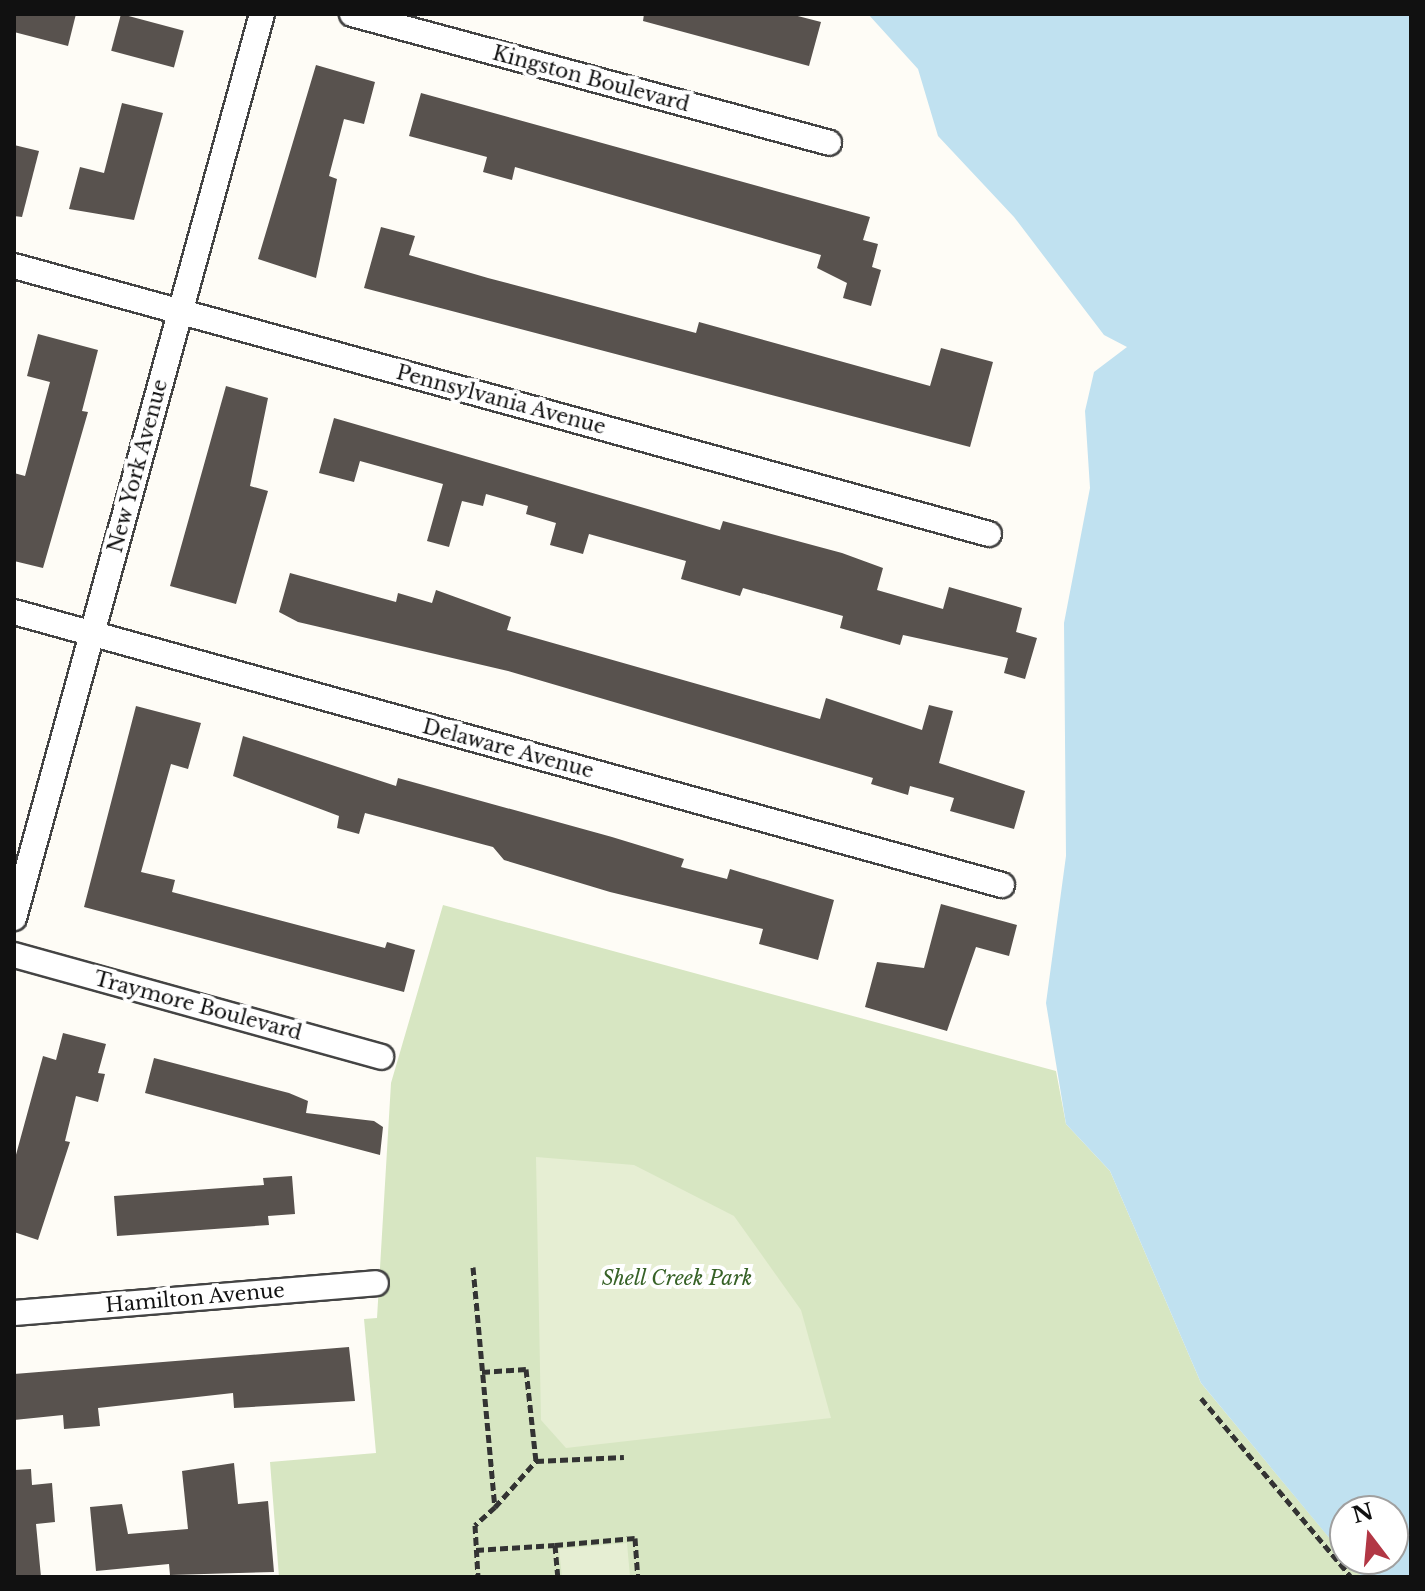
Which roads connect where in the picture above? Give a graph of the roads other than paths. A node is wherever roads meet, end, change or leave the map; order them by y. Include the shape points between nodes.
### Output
1 (262, 14) edge
2 (352, 14) edge
3 (829, 143) dead end
4 (14, 266) edge
5 (180, 312) junction
6 (989, 534) dead end
7 (14, 612) edge
8 (91, 634) junction
9 (1002, 885) dead end
10 (14, 918) edge
11 (14, 955) edge
12 (381, 1057) dead end
13 (376, 1283) dead end
14 (14, 1313) edge

1 - 5 street, New York Avenue
2 - 3 street, Kingston Boulevard
4 - 5 street, Pennsylvania Avenue
5 - 6 street, Pennsylvania Avenue
5 - 8 street, New York Avenue
7 - 8 street, Delaware Avenue
8 - 9 street, Delaware Avenue
8 - 10 street, New York Avenue
11 - 12 street, Traymore Boulevard
13 - 14 street, Hamilton Avenue

